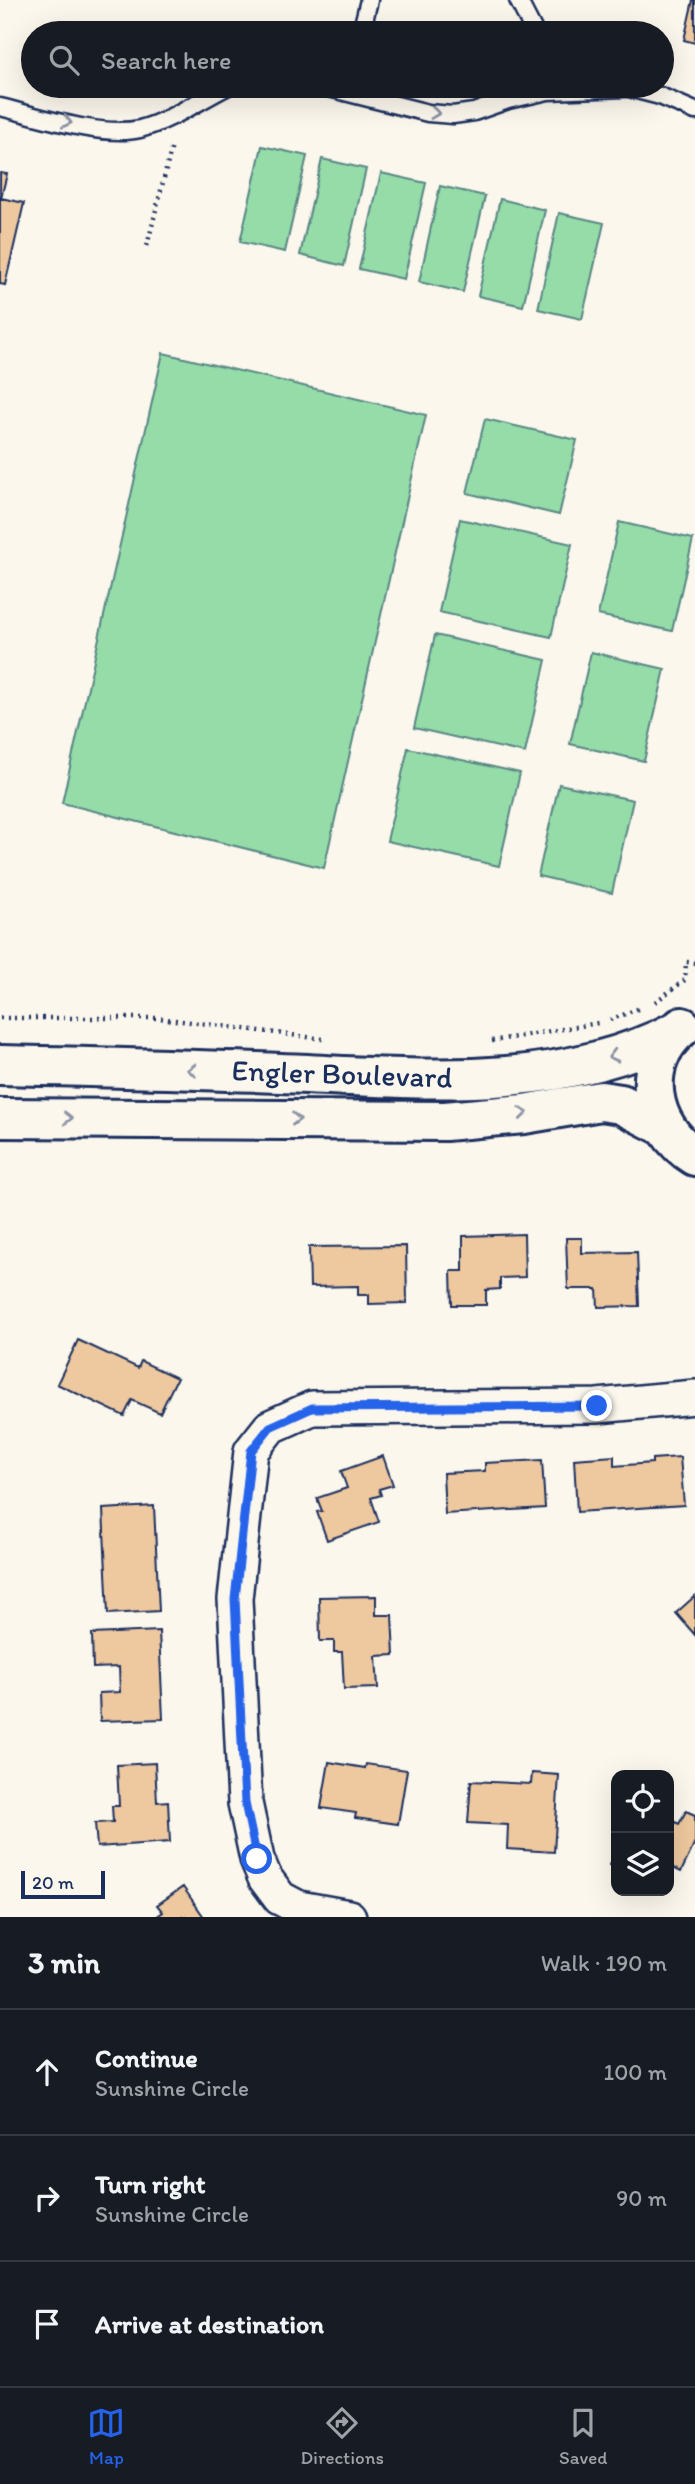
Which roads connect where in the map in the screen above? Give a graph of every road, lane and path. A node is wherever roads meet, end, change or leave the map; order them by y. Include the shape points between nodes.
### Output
1 (369, 0) edge
2 (520, 2) edge
3 (364, 21) edge
4 (526, 21) edge
5 (529, 21) edge
6 (204, 98) edge
7 (379, 98) edge
8 (502, 98) edge
9 (523, 98) edge
10 (665, 98) edge
11 (0, 107) edge
12 (490, 107) junction
13 (695, 111) edge
14 (172, 146) dead end
15 (147, 246) dead end
16 (695, 963) edge
17 (0, 1018) edge
18 (689, 1021) edge
19 (328, 1040) dead end
20 (484, 1042) dead end
21 (0, 1065) edge
22 (0, 1118) edge
23 (664, 1126) junction
24 (695, 1156) edge
25 (695, 1397) edge
26 (349, 1917) edge

1 - 3 lane
2 - 4 lane
2 - 5 lane
11 -> 6 lane via 113,131 139,129
7 -> 12 lane via 428,113 453,115
8 - 12 lane
9 - 12 lane
10 - 13 lane
14 - 15 path
16 - 20 path via 686,962 685,980 657,1001 607,1021
17 - 19 path via 159,1018
18 -> 21 main road, Engler Boulevard via 645,1048 538,1074 444,1079
18 - 23 main road via 661,1054 654,1080
22 -> 23 main road, Engler Boulevard via 445,1121 601,1101 621,1104
23 - 24 main road
25 - 26 street via 597,1406 312,1408 270,1427 251,1451 235,1599 245,1803 257,1859 280,1898 299,1908

